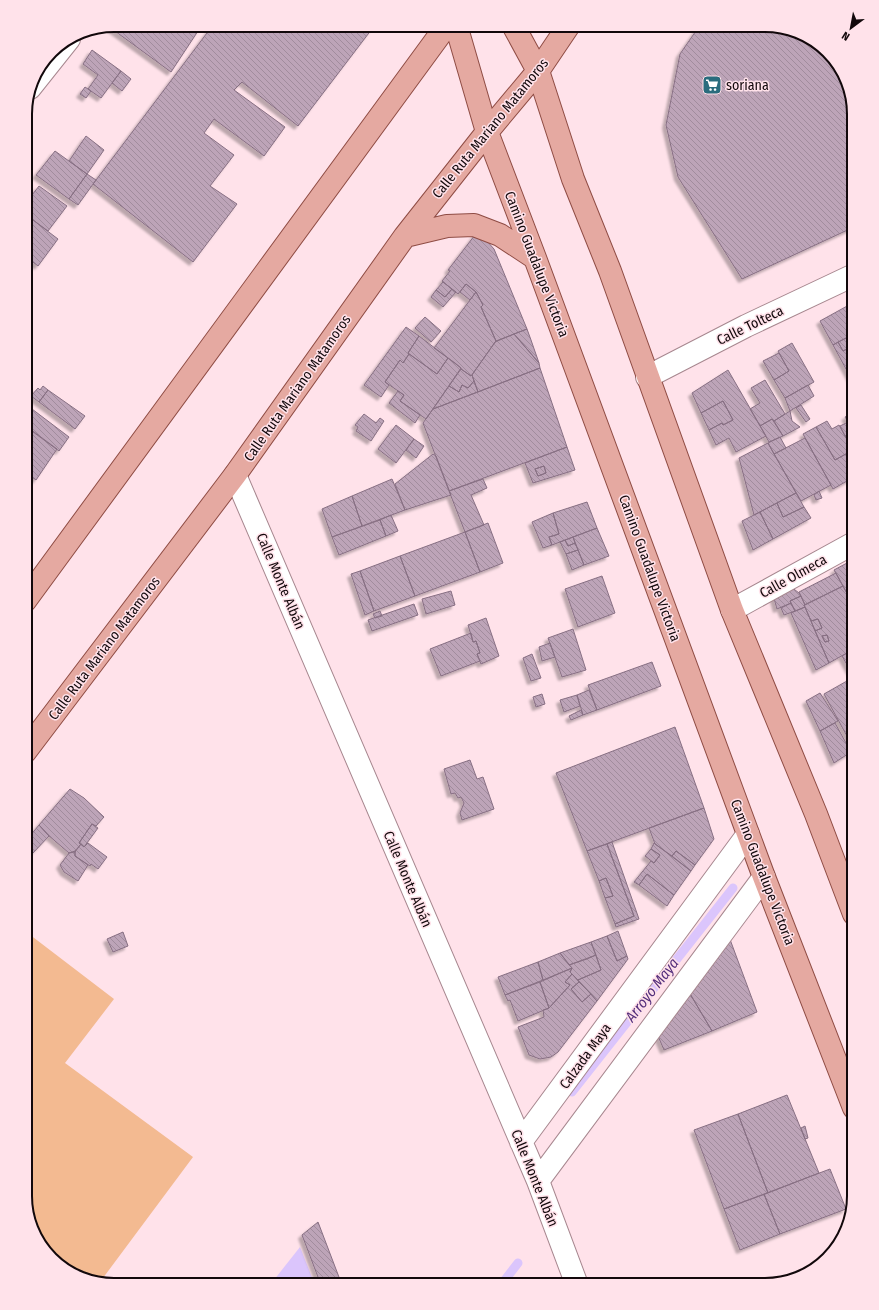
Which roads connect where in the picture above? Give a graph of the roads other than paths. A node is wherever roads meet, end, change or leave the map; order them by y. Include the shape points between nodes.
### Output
1 (442, 32) edge
2 (458, 32) edge
3 (517, 32) edge
4 (564, 32) edge
5 (538, 71) junction
6 (487, 132) junction
7 (405, 236) junction
8 (535, 258) junction
9 (847, 278) edge
10 (648, 377) junction
11 (236, 475) junction
12 (847, 547) edge
13 (32, 591) edge
14 (732, 610) junction
15 (32, 743) edge
16 (748, 834) junction
17 (764, 877) junction
18 (847, 896) edge
19 (847, 1090) edge
20 (521, 1142) junction
21 (538, 1181) junction
22 (567, 1278) edge

1 - 13 main road
2 - 6 main road, Camino Guadalupe Victoria
3 - 5 main road
4 - 5 main road, Calle Ruta Mariano Matamoros
5 - 6 main road, Calle Ruta Mariano Matamoros
5 - 10 main road via 573,178
6 - 7 main road, Calle Ruta Mariano Matamoros
6 - 8 main road, Camino Guadalupe Victoria
7 - 8 main road via 447,226 474,225 500,235
7 - 11 main road, Calle Ruta Mariano Matamoros
8 - 16 main road, Camino Guadalupe Victoria
9 - 10 street, Calle Tolteca via 746,326
10 - 14 main road
11 - 15 main road, Calle Ruta Mariano Matamoros
11 - 20 street, Calle Monte Albán
12 - 14 street, Calle Olmeca
14 - 18 main road
16 - 17 main road, Camino Guadalupe Victoria
16 - 20 street, Calzada Maya
17 - 19 main road, Camino Guadalupe Victoria
17 - 21 street
20 - 21 street, Calle Monte Albán
21 - 22 street, Calle Monte Albán

